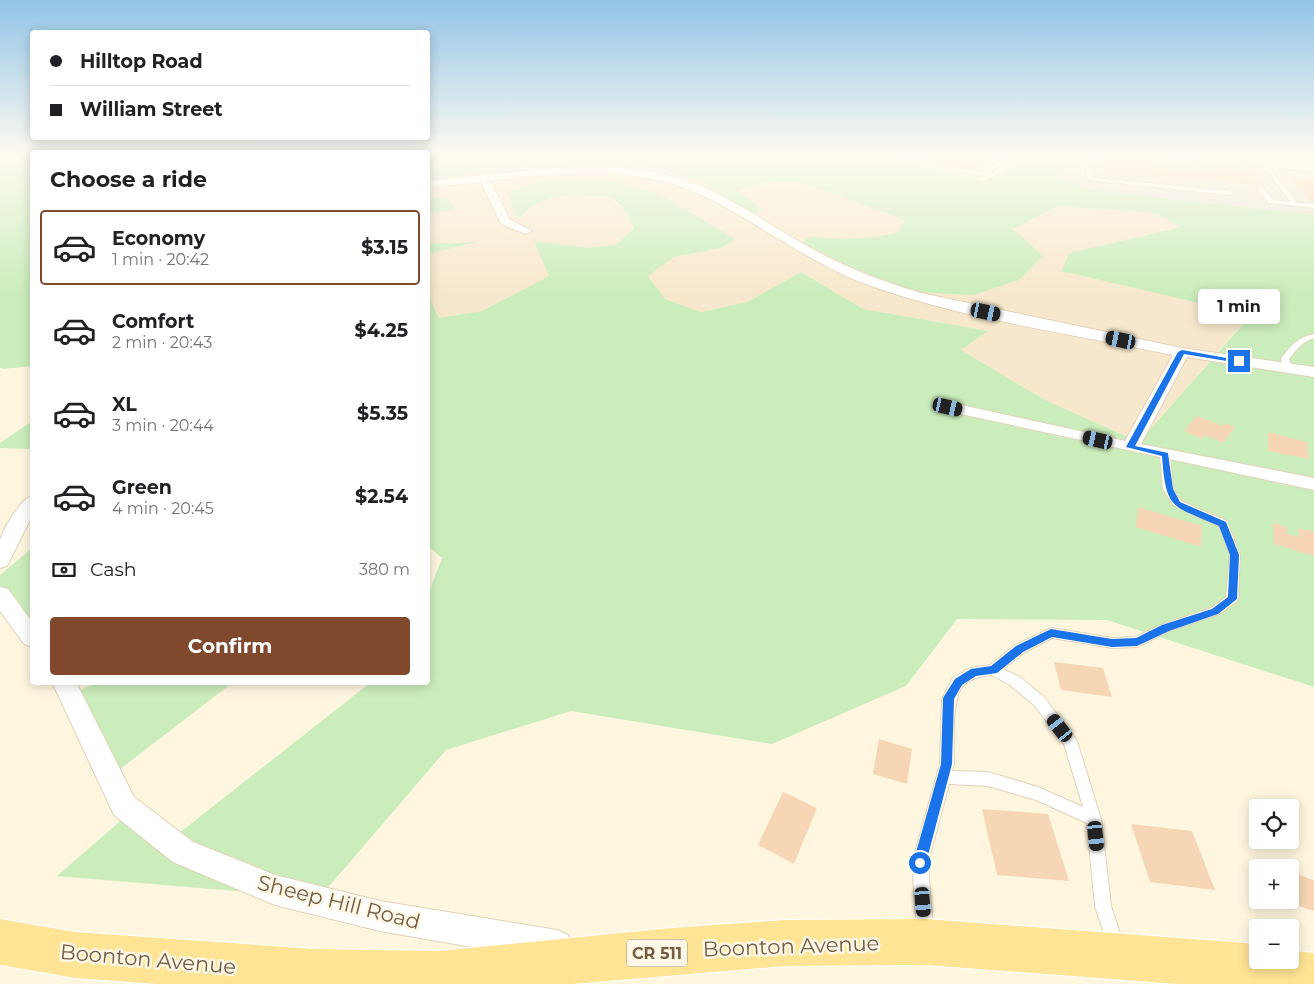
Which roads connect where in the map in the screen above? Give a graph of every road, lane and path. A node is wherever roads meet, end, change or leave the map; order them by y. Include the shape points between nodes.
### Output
1 (495, 202) edge
2 (723, 202) edge
3 (1271, 202) edge
4 (1294, 202) edge
5 (1296, 205) junction
6 (1314, 206) edge
7 (526, 231) dead end
8 (1314, 336) edge
9 (1182, 352) junction
10 (1288, 369) junction
11 (1312, 374) edge
12 (948, 407) dead end
13 (1130, 447) junction
14 (1165, 454) junction
15 (1314, 484) edge
16 (30, 505) edge
17 (0, 561) edge
18 (0, 596) edge
19 (30, 635) edge
20 (993, 670) junction
21 (65, 685) edge
22 (943, 777) junction
23 (1094, 819) junction
24 (0, 942) edge
25 (926, 942) junction
26 (1120, 956) junction
27 (620, 957) junction
28 (1314, 977) edge

1 - 7 street via 505,222
2 - 9 street via 815,256 880,285 954,306
3 - 5 lane
4 - 5 lane
5 - 6 lane
8 - 10 lane via 1307,337 1289,352 1285,359
9 - 10 street
9 - 13 street
10 - 11 street
12 - 13 street
13 - 14 street
14 - 15 street
14 - 20 lane via 1168,489 1177,504 1223,524 1235,555 1232,599 1215,611 1165,628 1137,642 1112,643 1051,633 1019,649
16 - 17 street
18 - 19 street
20 - 22 lane via 974,672 958,682 949,698 947,764
20 - 23 lane via 1015,681 1039,701 1070,741
21 - 27 street, Sheep Hill Road via 124,806 182,852 275,890 370,914
22 - 23 lane via 988,779 1038,794
22 - 25 lane via 920,863
23 - 26 lane via 1102,906
24 - 27 main road, Boonton Avenue / CR 511 via 75,955 315,972 439,974
25 - 26 main road, Boonton Avenue / CR 511
25 - 27 main road, Boonton Avenue / CR 511 via 785,943
26 - 28 main road, Boonton Avenue / CR 511 via 1246,966

